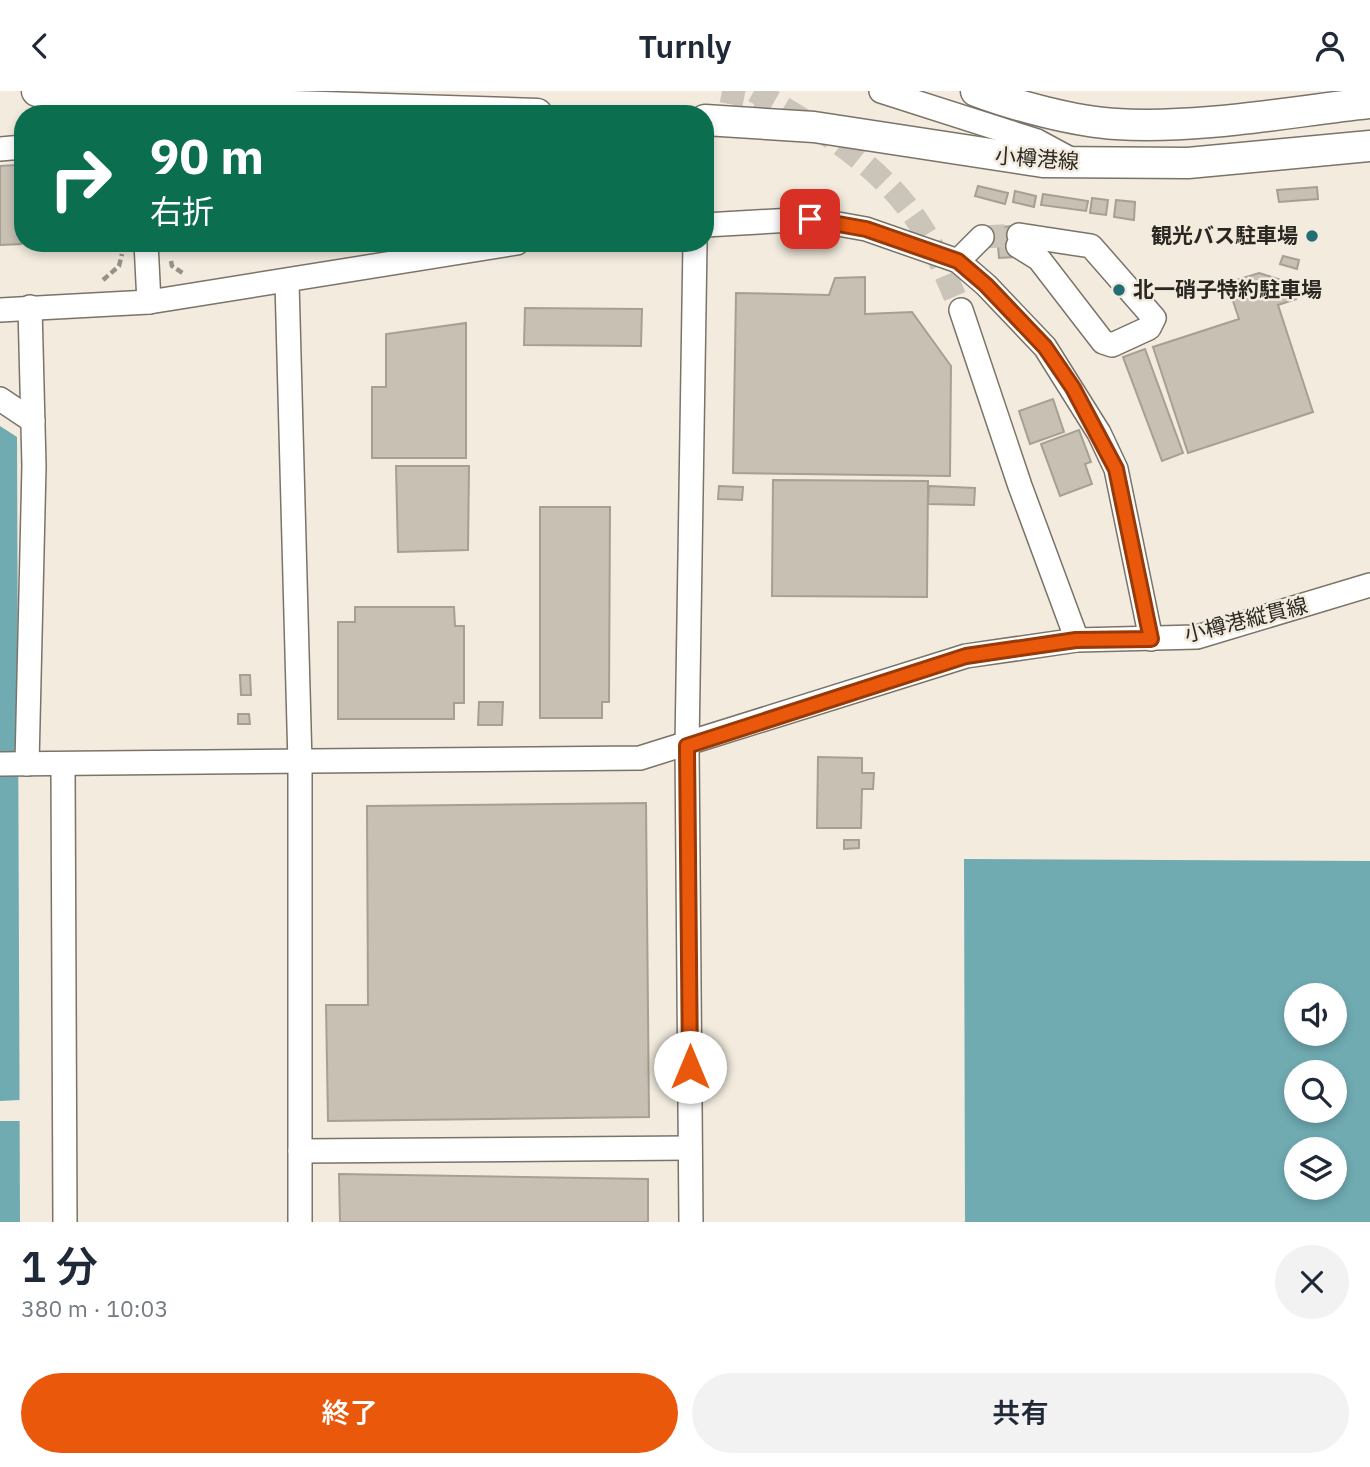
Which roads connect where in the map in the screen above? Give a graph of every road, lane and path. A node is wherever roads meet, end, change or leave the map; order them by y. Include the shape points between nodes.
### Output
1 (37, 91) edge
2 (881, 91) edge
3 (976, 91) edge
4 (140, 102) edge
5 (1370, 103) edge
6 (239, 105) edge
7 (714, 121) edge
8 (1370, 146) edge
9 (1077, 163) junction
10 (714, 224) edge
11 (1018, 241) joint
12 (984, 242) tunnel mouth
13 (130, 252) edge
14 (136, 252) edge
15 (464, 252) edge
16 (695, 252) edge
17 (169, 255) dead end
18 (963, 265) junction
19 (195, 276) dead end
20 (103, 280) dead end
21 (287, 282) junction
22 (149, 302) junction
23 (30, 307) junction
24 (0, 310) edge
25 (961, 310) tunnel mouth
26 (0, 399) edge
27 (33, 421) junction
28 (1370, 585) edge
29 (1151, 639) junction
30 (1076, 640) junction
31 (687, 746) junction
32 (300, 763) junction
33 (0, 764) edge
34 (27, 764) junction
35 (63, 766) junction
36 (690, 1148) junction
37 (300, 1151) junction
38 (65, 1222) edge
39 (300, 1222) edge
40 (691, 1222) edge

1 - 4 main road
2 - 9 street via 1037,141
3 - 5 main road, 小樽港線 via 1114,124 1171,124
4 - 6 main road
7 - 9 main road, 小樽港線 via 814,127 974,153
8 - 9 main road, 小樽港線 via 1188,163
10 - 18 street via 810,219 866,229
11 - 11 street via 1091,246 1154,318 1149,328 1112,345 1103,342 1039,259
12 - 18 street
13 - 20 path
14 - 22 street
15 - 21 street
16 - 31 street
17 - 19 path via 172,266
18 - 29 street via 1045,347 1099,433 1116,469
21 - 22 street
21 - 32 street
22 - 23 street
23 - 24 street
23 - 27 street
25 - 30 street
26 - 27 street
27 - 34 street
28 - 29 street, 小樽港縦貫線 via 1197,637
29 - 30 street, 小樽港縦貫線
30 - 31 street, 小樽港縦貫線 via 966,656
31 - 32 street, 小樽港縦貫線 via 640,758
31 - 36 street
32 - 35 street, 小樽港縦貫線
32 - 37 street
33 - 34 street, 小樽港縦貫線
34 - 35 street, 小樽港縦貫線
35 - 38 street
36 - 37 street
36 - 40 street
37 - 39 street

